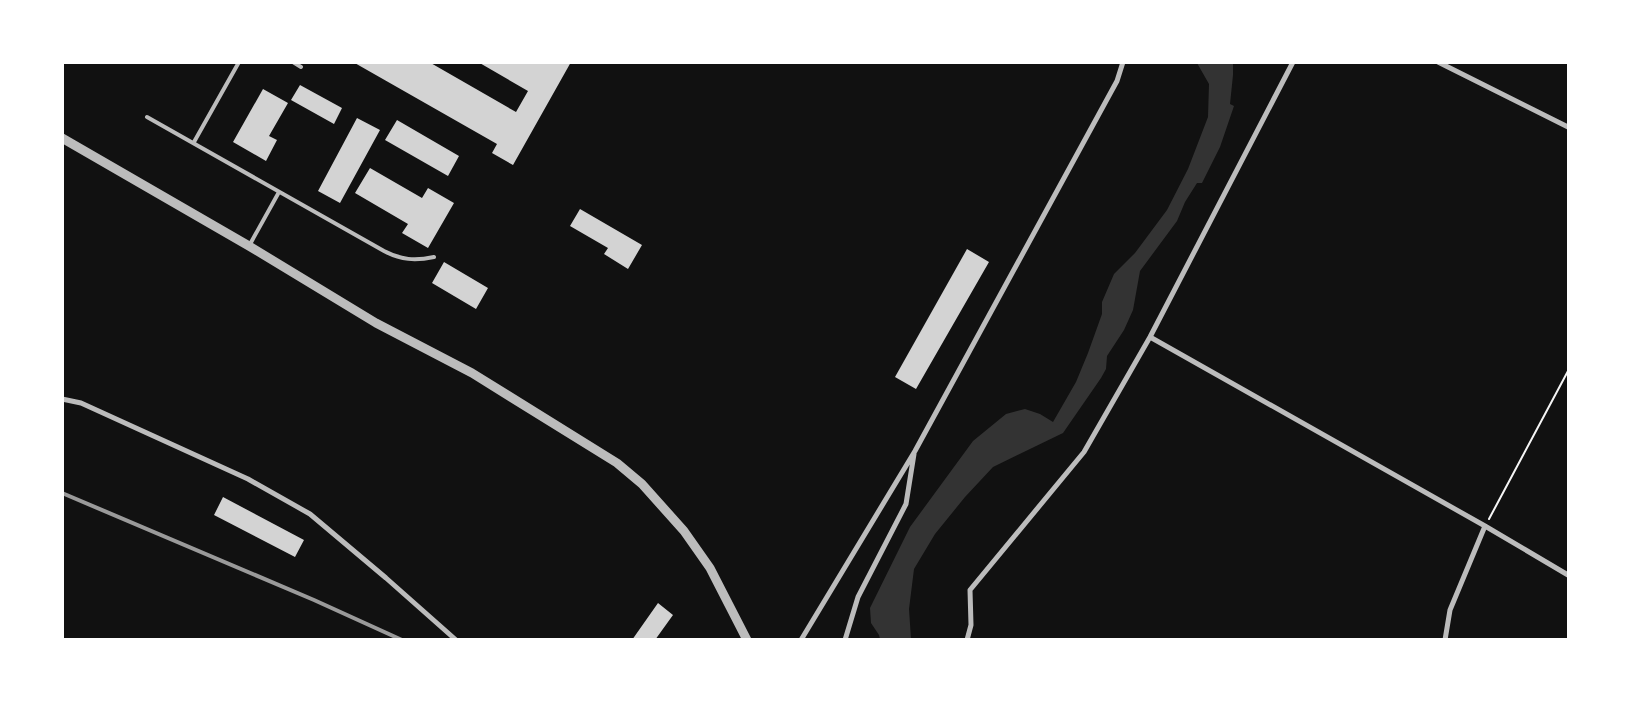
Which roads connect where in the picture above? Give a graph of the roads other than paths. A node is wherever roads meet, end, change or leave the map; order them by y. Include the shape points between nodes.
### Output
1 (239, 62) edge
2 (293, 62) edge
3 (1123, 62) edge
4 (1293, 62) edge
5 (1438, 62) edge
6 (301, 67) dead end
7 (147, 117) dead end
8 (1568, 128) edge
9 (62, 138) edge
10 (194, 142) junction
11 (279, 192) junction
12 (249, 246) junction
13 (434, 257) dead end
14 (1150, 337) junction
15 (62, 399) edge
16 (915, 451) junction
17 (1485, 526) junction
18 (1568, 575) edge
19 (456, 640) edge
20 (747, 640) edge
21 (801, 640) edge
22 (845, 640) edge
23 (967, 640) edge
24 (1445, 640) edge

1 - 10 lane
2 - 6 lane
3 - 16 street via 1117,81
4 - 14 street
5 - 8 street
7 - 10 lane
9 - 12 street
10 - 11 lane
11 - 12 lane
11 - 13 lane via 396,257 413,260
12 - 20 street via 376,323 472,373 617,463 642,484 684,531 710,568
14 - 17 street
14 - 23 street via 1084,452 970,590 971,625
15 - 19 street via 81,403 248,479 310,514
16 - 21 street
16 - 22 street via 906,504 858,597
17 - 18 street
17 - 24 street via 1450,610

